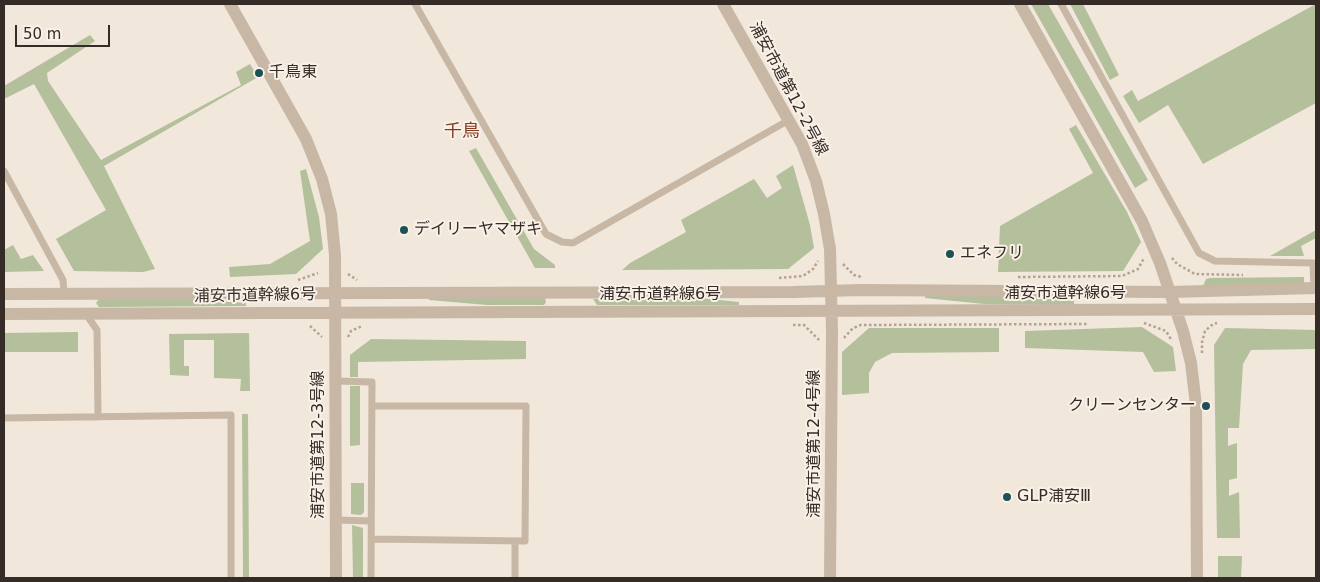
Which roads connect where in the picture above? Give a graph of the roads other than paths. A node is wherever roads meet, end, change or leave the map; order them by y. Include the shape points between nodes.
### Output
1 (230, 4) edge
2 (415, 4) edge
3 (723, 4) edge
4 (1020, 4) edge
5 (1061, 4) edge
6 (789, 120) junction
7 (4, 172) edge
8 (1315, 288) edge
9 (831, 290) junction
10 (335, 292) junction
11 (1170, 292) junction
12 (62, 293) junction
13 (4, 294) edge
14 (1176, 309) junction
15 (1316, 309) edge
16 (831, 310) junction
17 (335, 312) junction
18 (4, 314) edge
19 (86, 314) junction
20 (336, 381) junction
21 (372, 406) junction
22 (98, 416) junction
23 (4, 418) edge
24 (336, 520) junction
25 (372, 521) junction
26 (371, 539) junction
27 (515, 541) junction
28 (232, 578) edge
29 (336, 578) edge
30 (371, 578) edge
31 (515, 578) edge
32 (830, 578) edge
33 (1197, 578) edge

1 - 10 street, 浦安市道第12-3号線 via 316,160 331,214
2 - 6 lane via 546,234 562,242 573,243
3 - 6 street, 浦安市道第12-2号線
4 - 11 street via 1142,221
5 - 8 lane via 1199,253 1215,261 1314,264
6 - 9 street, 浦安市道第12-2号線 via 809,161 820,196 830,248
7 - 12 lane via 63,280
8 - 11 street, 浦安市道幹線6号
9 - 10 street, 浦安市道幹線6号
9 - 11 street, 浦安市道幹線6号
9 - 16 street, 浦安市道第12-2号線
10 - 12 street, 浦安市道幹線6号
10 - 17 street, 浦安市道第12-3号線
11 - 14 street
12 - 13 street, 浦安市道幹線6号
12 - 19 street
14 - 15 street, 浦安市道幹線6号
14 - 16 street, 浦安市道幹線6号
14 - 33 street via 1191,363 1196,405
16 - 17 street, 浦安市道幹線6号
16 - 32 street, 浦安市道第12-4号線
17 - 19 street, 浦安市道幹線6号
17 - 20 street, 浦安市道第12-3号線
18 - 19 street, 浦安市道幹線6号
19 - 22 lane via 97,330
20 - 21 lane via 372,382
20 - 24 street, 浦安市道第12-3号線
21 - 25 lane
21 - 27 lane via 526,406 525,541
22 - 23 lane
22 - 28 lane via 231,415
24 - 25 lane
24 - 29 street, 浦安市道第12-3号線
25 - 26 lane
26 - 27 lane
26 - 30 lane
27 - 31 lane

